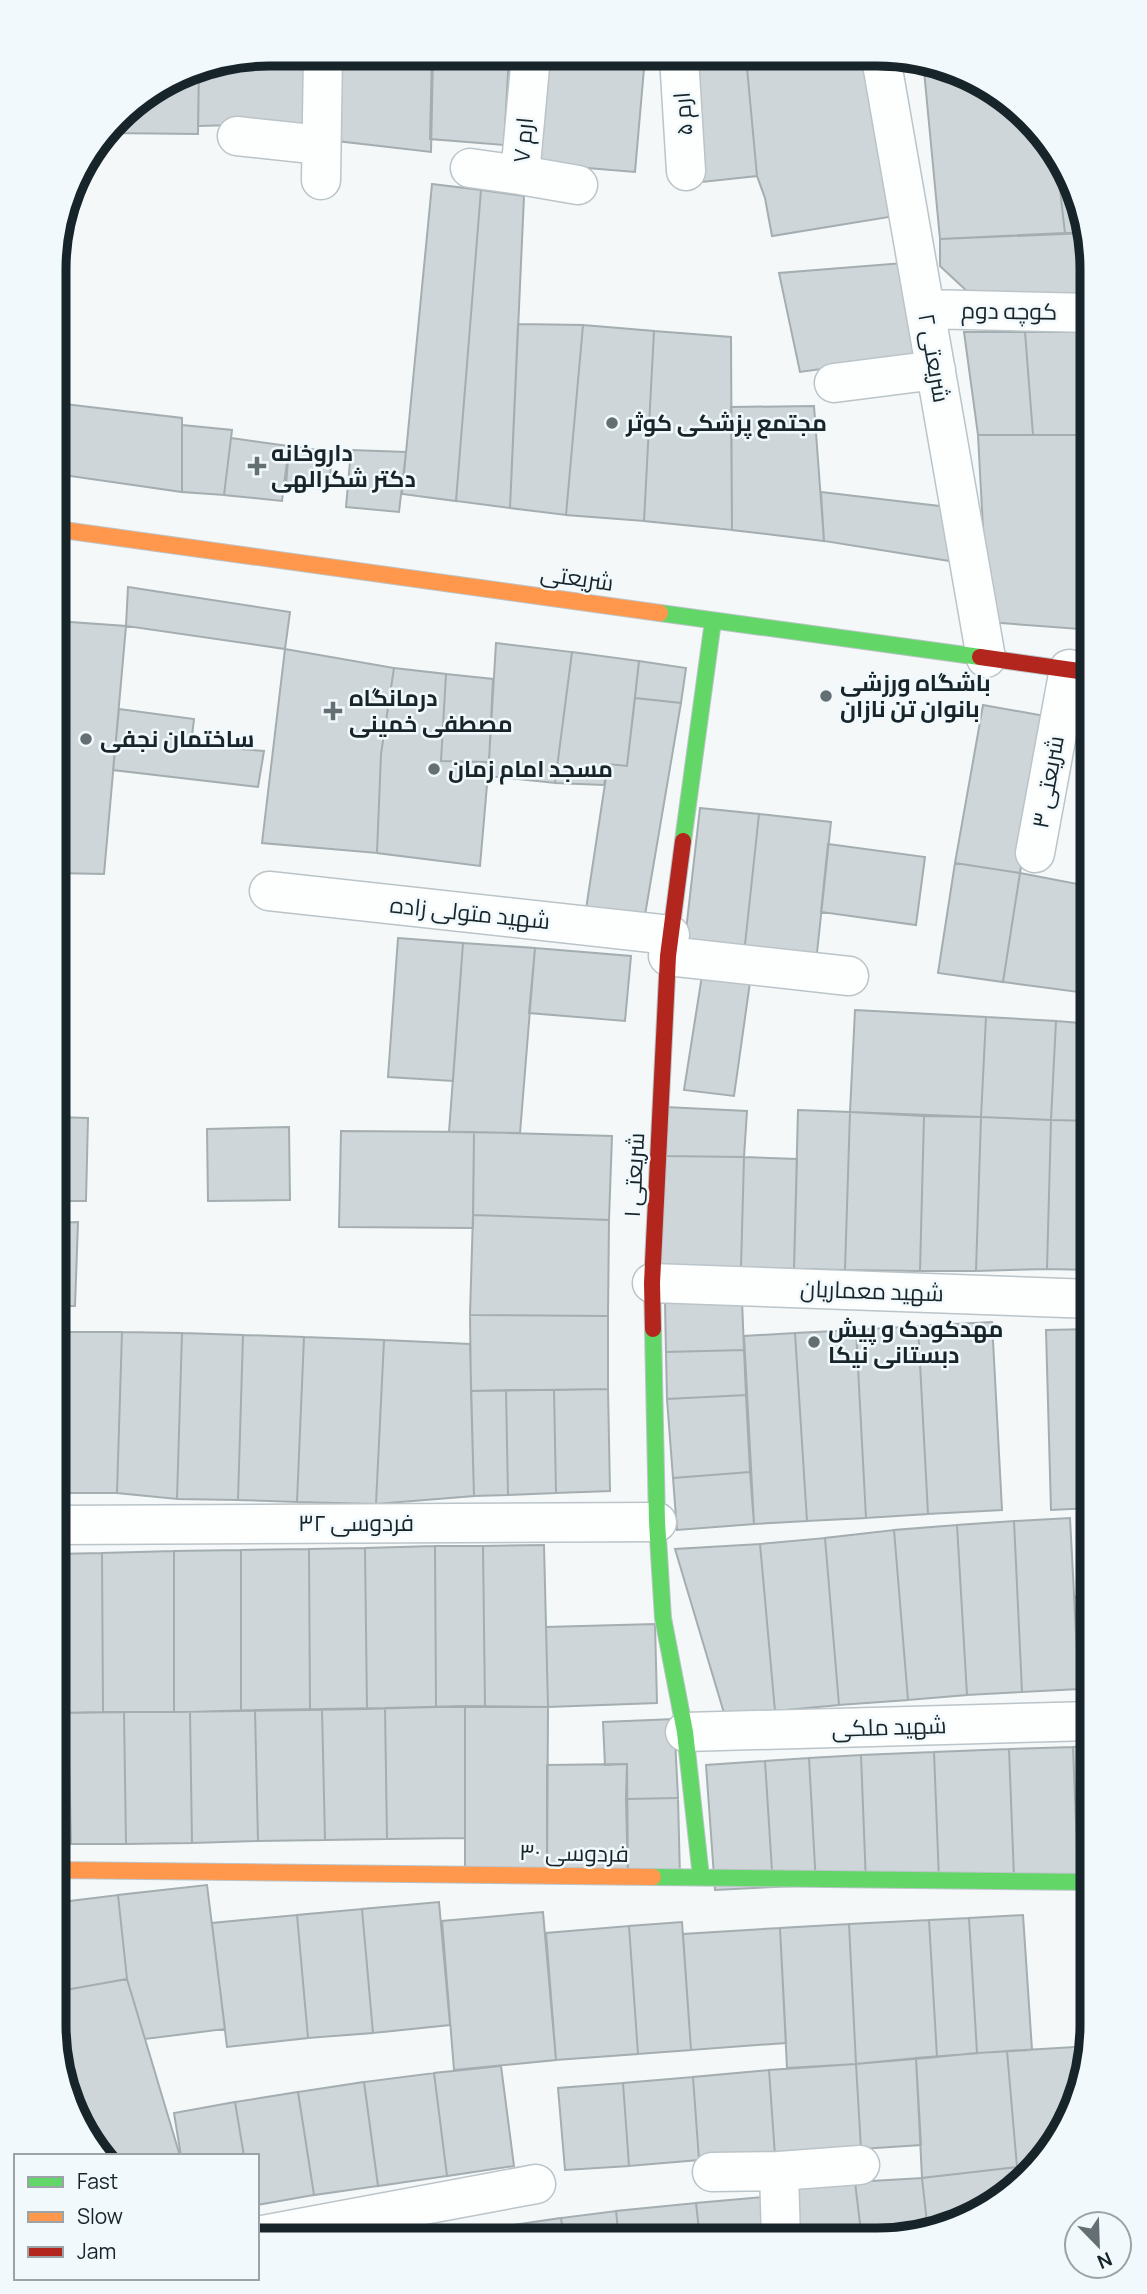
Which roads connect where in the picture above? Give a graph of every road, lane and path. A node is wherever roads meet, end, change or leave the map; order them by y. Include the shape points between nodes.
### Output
1 (680, 66) edge
2 (882, 66) edge
3 (323, 67) edge
4 (530, 67) edge
5 (237, 136) dead end
6 (470, 168) dead end
7 (686, 171) dead end
8 (520, 174) junction
9 (578, 185) dead end
10 (925, 309) junction
11 (1080, 313) edge
12 (936, 370) junction
13 (834, 383) dead end
14 (67, 531) edge
15 (713, 621) junction
16 (986, 658) junction
17 (1080, 671) edge
18 (1080, 675) edge
19 (1035, 853) dead end
20 (269, 891) dead end
21 (669, 945) junction
22 (849, 976) dead end
23 (652, 1283) junction
24 (1080, 1299) edge
25 (657, 1521) junction
26 (66, 1525) edge
27 (1080, 1721) edge
28 (685, 1732) junction
29 (66, 1870) edge
30 (701, 1877) junction
31 (1080, 1882) edge
32 (860, 2165) dead end
33 (779, 2171) junction
34 (712, 2172) dead end
35 (536, 2184) dead end
36 (300, 2228) edge
37 (781, 2228) edge

1 - 7 street, ارم ۵
2 - 10 street, شریعتی ۲
3 - 5 street via 321,162
4 - 8 street, ارم ۷
6 - 8 street, ارم ۷
8 - 9 street
10 - 11 street, کوچه دوم
10 - 12 street, شریعتی ۲
12 - 13 street
12 - 16 street, شریعتی ۲
14 - 15 street, شریعتی
15 - 16 street, شریعتی
15 - 21 street, شریعتی ۱
16 - 17 street, شریعتی
18 - 19 street, شریعتی ۳
20 - 21 street, شهید متولی زاده
21 - 22 street, شهید متولی زاده
21 - 23 street, شریعتی ۱
23 - 24 street, شهید معماریان
23 - 25 street, شریعتی ۱
25 - 26 street, فردوسی ۳۲
25 - 28 street, شریعتی ۱ via 663,1618
27 - 28 street, شهید ملکی
28 - 30 street, شریعتی ۱
29 - 30 street, فردوسی ۳۰
30 - 31 street, فردوسی ۳۰
32 - 33 street
33 - 34 street
33 - 37 street
35 - 36 street

